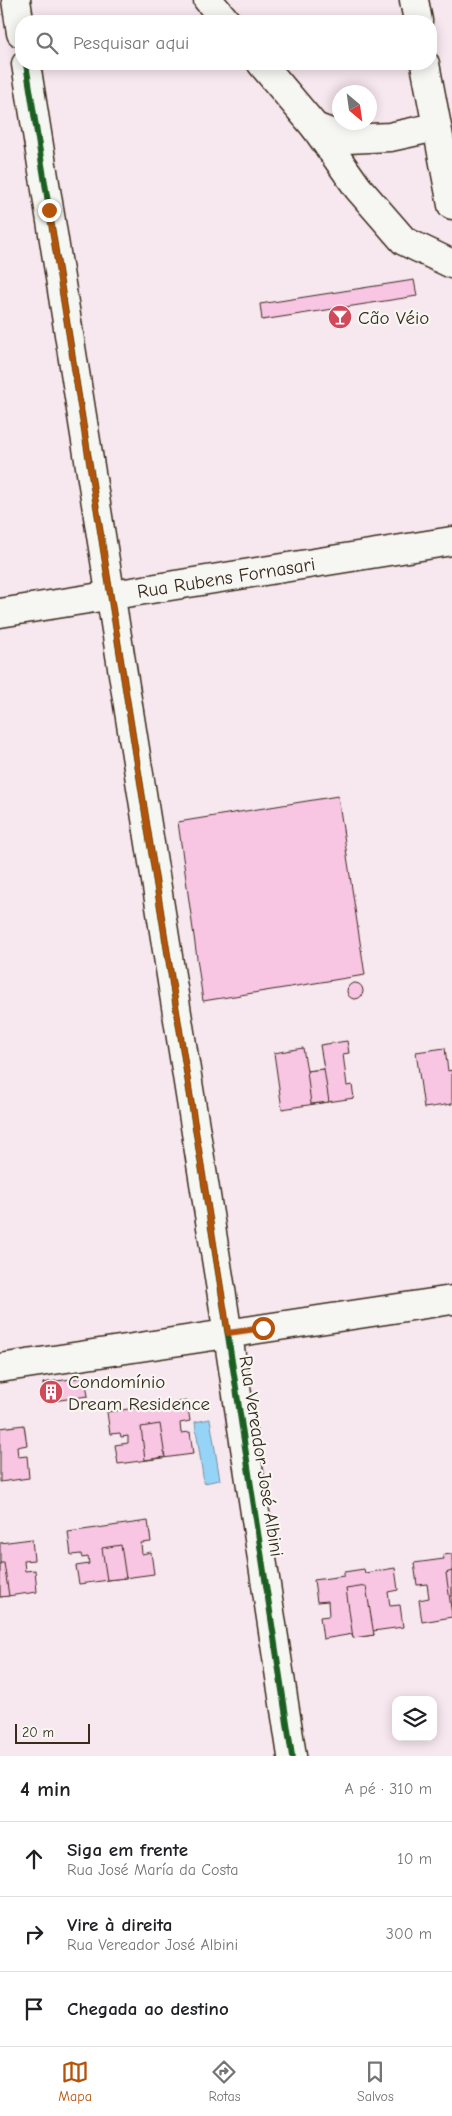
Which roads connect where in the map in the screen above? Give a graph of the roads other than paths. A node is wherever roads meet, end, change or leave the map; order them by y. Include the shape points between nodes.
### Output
1 (16, 0) edge
2 (208, 0) edge
3 (414, 0) edge
4 (18, 15) edge
5 (221, 15) edge
6 (417, 15) edge
7 (27, 70) edge
8 (267, 70) edge
9 (427, 70) edge
10 (316, 127) junction
11 (436, 127) junction
12 (452, 205) edge
13 (452, 264) edge
14 (452, 541) edge
15 (110, 596) junction
16 (0, 613) edge
17 (452, 1300) edge
18 (228, 1333) junction
19 (0, 1368) edge
20 (292, 1756) edge

1 - 4 street
2 - 5 street
3 - 6 street
7 - 15 street, Rua Vereador José Albini
8 - 10 street
9 - 11 street
10 - 11 street via 347,139 390,137
10 - 13 street via 358,188 404,241
11 - 12 street
14 - 15 street, Rua Rubens Fornasari
15 - 16 street, Rua Rubens Fornasari
15 - 18 street, Rua Vereador José Albini
17 - 18 street
18 - 19 street
18 - 20 street, Rua Vereador José Albini

